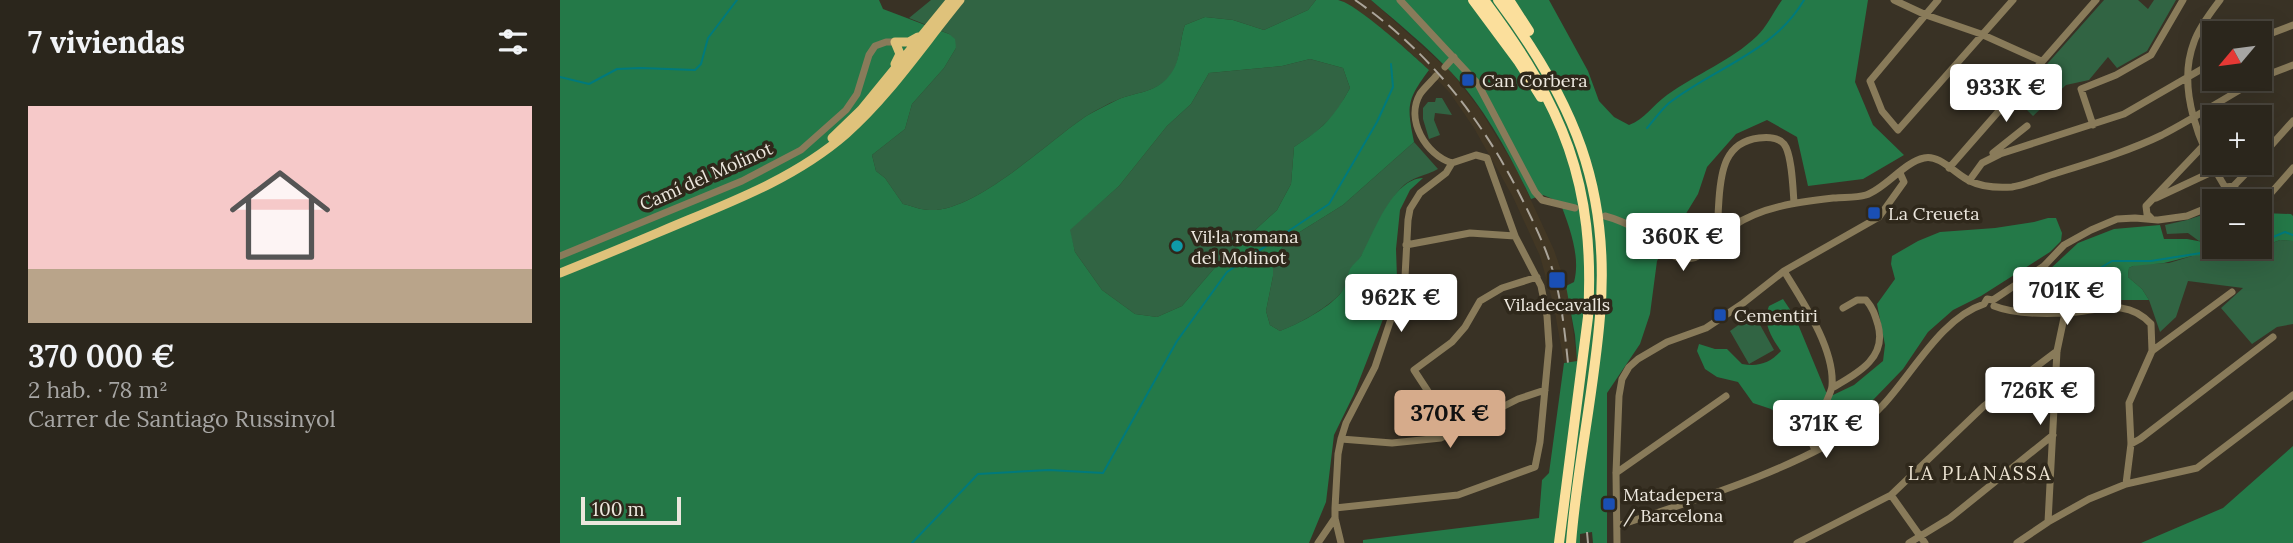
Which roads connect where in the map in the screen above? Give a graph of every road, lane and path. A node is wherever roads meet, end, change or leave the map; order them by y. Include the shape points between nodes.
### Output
1 (951, 0) edge
2 (960, 0) edge
3 (1400, 0) edge
4 (1473, 0) edge
5 (1483, 0) edge
6 (1499, 0) edge
7 (1509, 0) edge
8 (1894, 0) edge
9 (1938, 0) edge
10 (2012, 0) edge
11 (2096, 0) edge
12 (2183, 0) edge
13 (2220, 0) edge
14 (950, 12) junction
15 (1926, 15) junction
16 (2293, 25) edge
17 (2272, 33) edge
18 (1981, 34) junction
19 (923, 35) junction
20 (896, 43) junction
21 (914, 47) junction
22 (2191, 54) junction
23 (1454, 57) junction
24 (2041, 61) junction
25 (2293, 65) edge
26 (2202, 66) edge
27 (1446, 67) dead end
28 (2202, 68) edge
29 (2272, 74) edge
30 (1436, 76) dead end
31 (2187, 77) junction
32 (886, 80) junction
33 (2237, 91) edge
34 (1563, 100) junction
35 (2194, 118) junction
36 (2293, 121) edge
37 (2093, 125) junction
38 (2026, 126) dead end
39 (2202, 140) edge
40 (2272, 144) edge
41 (2202, 151) edge
42 (1993, 157) junction
43 (1452, 163) junction
44 (1949, 168) junction
45 (2293, 168) edge
46 (1899, 173) junction
47 (2206, 175) edge
48 (2245, 175) edge
49 (1969, 181) junction
50 (2230, 189) edge
51 (2272, 192) edge
52 (2151, 201) junction
53 (1794, 203) junction
54 (1575, 208) dead end
55 (2145, 209) junction
56 (2202, 210) edge
57 (1605, 216) dead end
58 (2135, 218) junction
59 (2152, 218) junction
60 (1648, 234) junction
61 (1515, 236) junction
62 (1588, 236) junction
63 (1717, 239) junction
64 (1406, 245) junction
65 (560, 256) edge
66 (560, 267) edge
67 (1784, 271) junction
68 (560, 273) edge
69 (1537, 277) junction
70 (2232, 292) dead end
71 (1994, 303) junction
72 (1843, 308) dead end
73 (2065, 313) junction
74 (2273, 337) dead end
75 (2057, 351) junction
76 (2152, 351) junction
77 (1832, 388) junction
78 (1545, 390) junction
79 (2293, 394) edge
80 (1431, 396) dead end
81 (1726, 396) dead end
82 (2053, 435) junction
83 (1342, 439) junction
84 (2131, 444) junction
85 (1815, 450) junction
86 (1616, 473) junction
87 (2126, 484) junction
88 (1891, 495) junction
89 (1335, 508) junction
90 (1335, 518) junction
91 (2048, 522) junction
92 (1617, 526) junction
93 (1922, 540) edge
94 (1318, 543) edge
95 (1342, 543) edge
96 (1559, 543) edge
97 (1571, 543) edge
98 (1617, 543) edge
99 (1797, 543) edge
100 (1909, 543) edge
101 (2017, 543) edge

1 - 19 main road
2 - 14 main road
3 - 23 street
4 - 62 highway via 1546,108 1563,145
5 - 62 highway via 1526,58 1561,124 1580,181
6 - 34 highway
7 - 34 highway via 1540,49
8 - 15 street
9 - 15 street
10 - 18 street
11 - 24 street
12 - 37 street via 2151,55 2081,89
13 - 22 street
14 - 21 main road
14 - 68 main road via 880,99 811,161 749,195
15 - 18 street
15 - 18 street via 1870,81 1882,111 1898,130
16 - 17 street
18 - 24 street
19 - 20 main road
19 - 21 main road
20 - 21 main road
20 - 32 main road via 900,58
20 - 65 street, Camí del Molinot via 875,46 846,110 801,150 742,181
21 - 32 main road
22 - 26 street
22 - 31 street
23 - 27 street
23 - 54 street via 1478,84 1535,192 1542,200
24 - 44 street
25 - 29 street
28 - 31 street
30 - 43 street via 1420,94 1417,125 1431,150
31 - 35 street
31 - 37 street via 2124,114
32 - 66 main road via 832,138 778,174
33 - 35 street
34 - 97 highway via 1591,178 1601,247 1600,318
35 - 39 street
35 - 49 street via 2160,136 2013,187
36 - 40 street
37 - 42 street
38 - 42 street
41 - 52 street
42 - 49 street via 1982,163
43 - 61 street via 1476,155 1487,158
43 - 64 street via 1414,200
44 - 46 street via 1927,157
44 - 49 street
45 - 51 street
46 - 53 street via 1866,195
46 - 67 street via 1904,182 1879,217
47 - 52 street
48 - 50 street
52 - 55 street
53 - 63 street via 1751,216
53 - 63 street via 1784,144 1768,137 1748,139 1724,164
55 - 58 street
55 - 59 street
56 - 59 street via 2187,216
57 - 60 street
58 - 59 street
58 - 71 street via 2117,219 2064,245
60 - 63 street via 1682,247
60 - 63 street via 1678,259 1705,254
61 - 64 street via 1470,233
61 - 69 street
62 - 96 highway via 1588,317
64 - 83 street via 1405,277 1396,306
67 - 77 street via 1827,349
67 - 86 street via 1706,328 1667,342 1629,367 1620,387
69 - 78 street via 1549,330
69 - 80 street via 1480,301 1452,342 1414,370
70 - 76 street
71 - 73 street via 2009,310
71 - 85 street via 1989,309 1984,304 1969,310 1942,332 1866,422
72 - 77 street via 1866,300 1874,309 1881,338 1872,360
73 - 75 street
73 - 76 street via 2105,307 2137,312 2151,324
74 - 84 street
75 - 82 street
75 - 88 street via 1984,406
76 - 84 street via 2129,403
77 - 85 street via 1809,436
78 - 83 street via 1441,438 1392,443
78 - 89 street via 1535,467 1458,495
79 - 87 street via 2197,468
81 - 86 street
82 - 91 street
82 - 93 street
83 - 89 street
84 - 87 street
85 - 92 street via 1723,491
86 - 92 street
87 - 91 street
88 - 93 street
88 - 99 street
89 - 90 street
90 - 94 street
90 - 95 street
91 - 101 street
92 - 98 street
93 - 100 street

